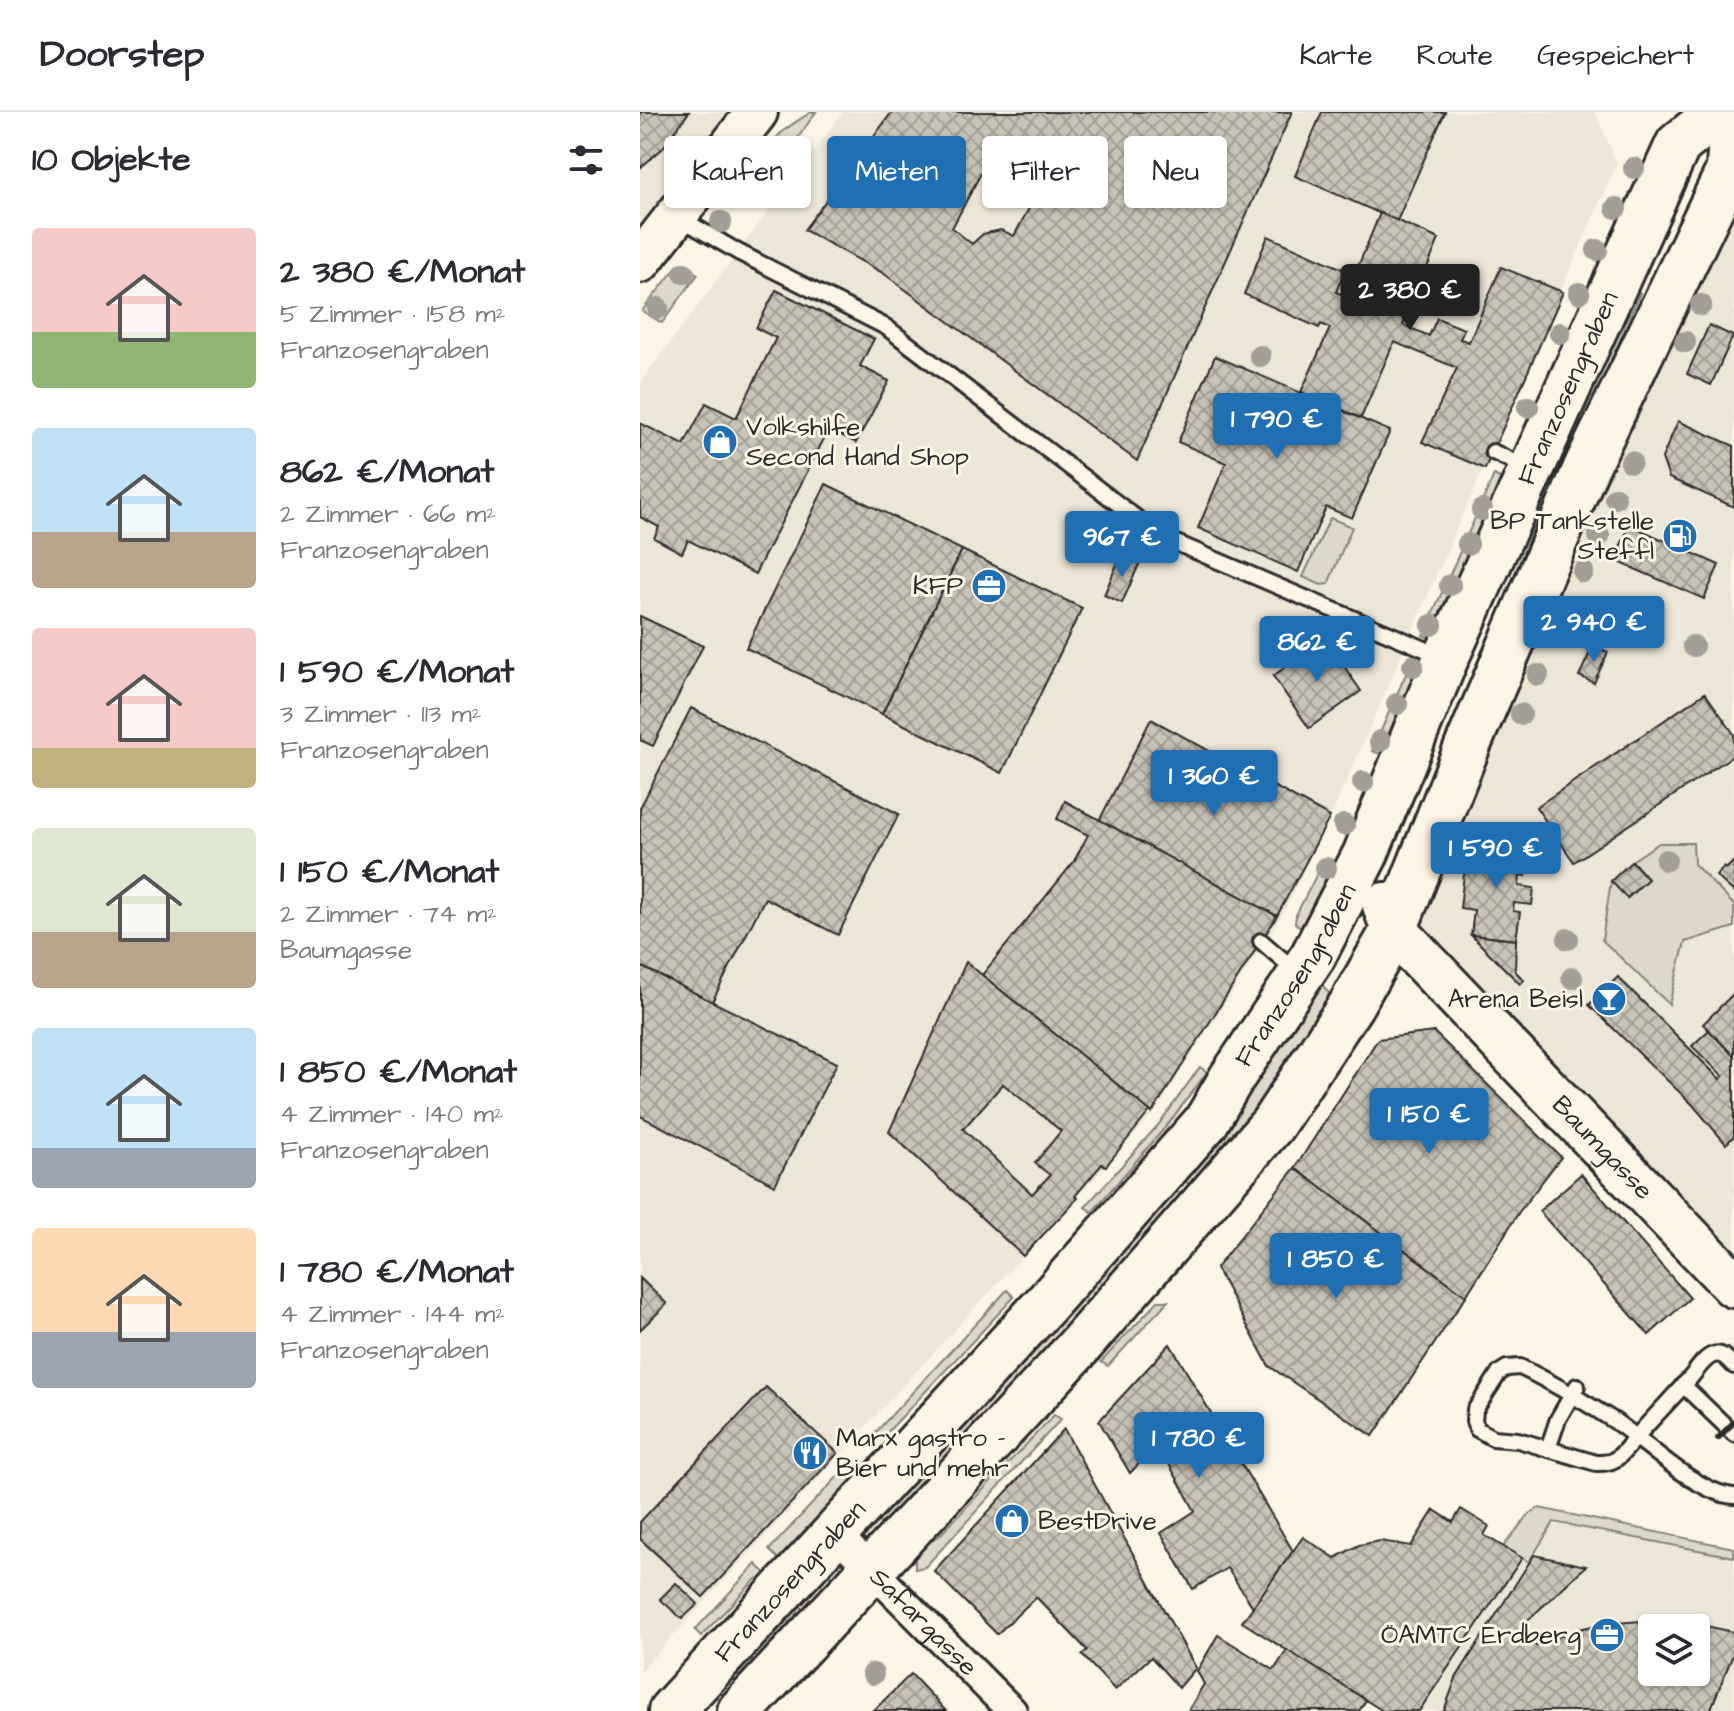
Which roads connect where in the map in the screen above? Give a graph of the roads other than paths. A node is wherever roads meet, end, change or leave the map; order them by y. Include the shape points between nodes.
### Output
1 (757, 112) edge
2 (1718, 112) edge
3 (1732, 112) edge
4 (676, 215) junction
5 (643, 252) edge
6 (1446, 658) junction
7 (1365, 855) junction
8 (1394, 930) junction
9 (1261, 941) dead end
10 (1300, 975) junction
11 (1734, 1285) edge
12 (1734, 1366) edge
13 (1683, 1385) junction
14 (1574, 1391) junction
15 (1734, 1434) edge
16 (1635, 1438) junction
17 (1548, 1449) junction
18 (1734, 1496) edge
19 (836, 1534) junction
20 (871, 1570) junction
21 (671, 1711) edge
22 (740, 1711) edge
23 (1012, 1711) edge

1 - 4 street
2 - 6 main road, Franzosengraben via 1678,145 1512,461
3 - 8 main road, Franzosengraben via 1729,170 1586,468
4 - 5 street
4 - 6 lane via 886,327 1160,536
6 - 7 main road, Franzosengraben
7 - 8 main road, Baumgasse
7 - 10 main road, Franzosengraben
8 - 11 main road, Baumgasse
8 - 20 main road, Franzosengraben via 1272,1125 1075,1351
9 - 10 lane
10 - 19 main road, Franzosengraben via 1206,1122
12 - 13 lane via 1715,1355
13 - 15 lane
13 - 16 lane
14 - 16 lane
14 - 17 lane
14 - 17 lane via 1512,1366 1499,1373 1475,1410 1475,1426 1485,1435
16 - 17 lane via 1616,1459 1604,1463
16 - 18 lane via 1710,1489
19 - 20 street, Safargasse
19 - 21 main road, Franzosengraben
20 - 22 main road, Franzosengraben
20 - 23 street, Safargasse

